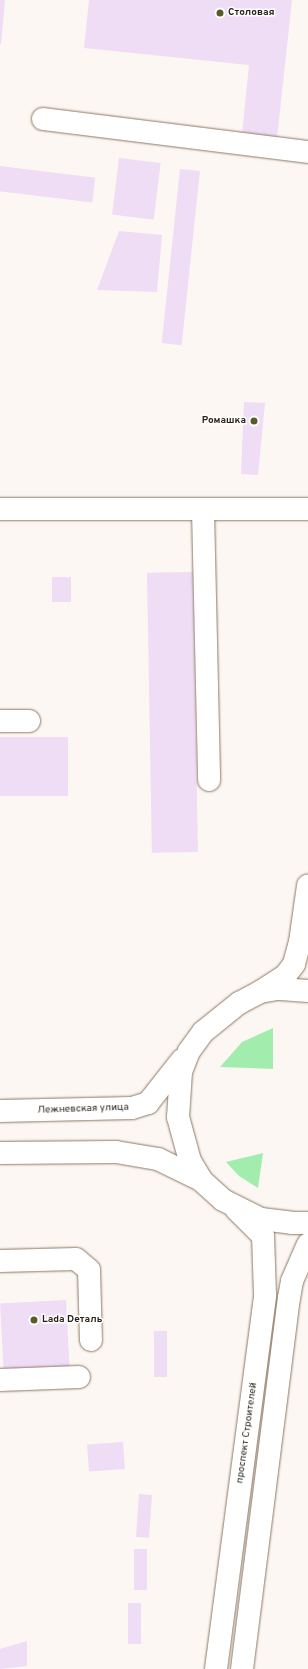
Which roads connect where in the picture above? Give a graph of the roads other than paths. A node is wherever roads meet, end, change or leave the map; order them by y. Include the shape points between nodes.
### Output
1 (43, 119) dead end
2 (308, 152) edge
3 (0, 509) edge
4 (308, 509) edge
5 (203, 510) junction
6 (0, 721) edge
7 (29, 721) dead end
8 (209, 780) dead end
9 (308, 886) edge
10 (308, 991) edge
11 (260, 992) junction
12 (189, 1050) junction
13 (0, 1110) edge
14 (0, 1153) edge
15 (202, 1181) junction
16 (235, 1208) junction
17 (308, 1223) edge
18 (308, 1244) edge
19 (0, 1260) edge
20 (91, 1340) dead end
21 (79, 1377) dead end
22 (0, 1380) edge
23 (216, 1669) edge
24 (242, 1669) edge

1 - 2 main road
3 - 5 main road
4 - 5 main road
5 - 8 main road
6 - 7 main road
9 - 11 main road, Лежневская улица via 300,942 294,964 285,976
10 - 11 main road via 277,989
11 - 12 main road, Лежневская улица via 221,1016
12 - 13 main road, Лежневская улица via 148,1103 132,1108
12 - 15 main road via 181,1072 178,1117 190,1161
14 - 15 main road via 135,1154 168,1163
15 - 16 main road
16 - 17 main road via 275,1222
16 - 23 main road, проспект Строителей via 263,1236 265,1295
18 - 24 main road via 292,1282 289,1298
19 - 20 main road via 76,1259 89,1270
21 - 22 main road

